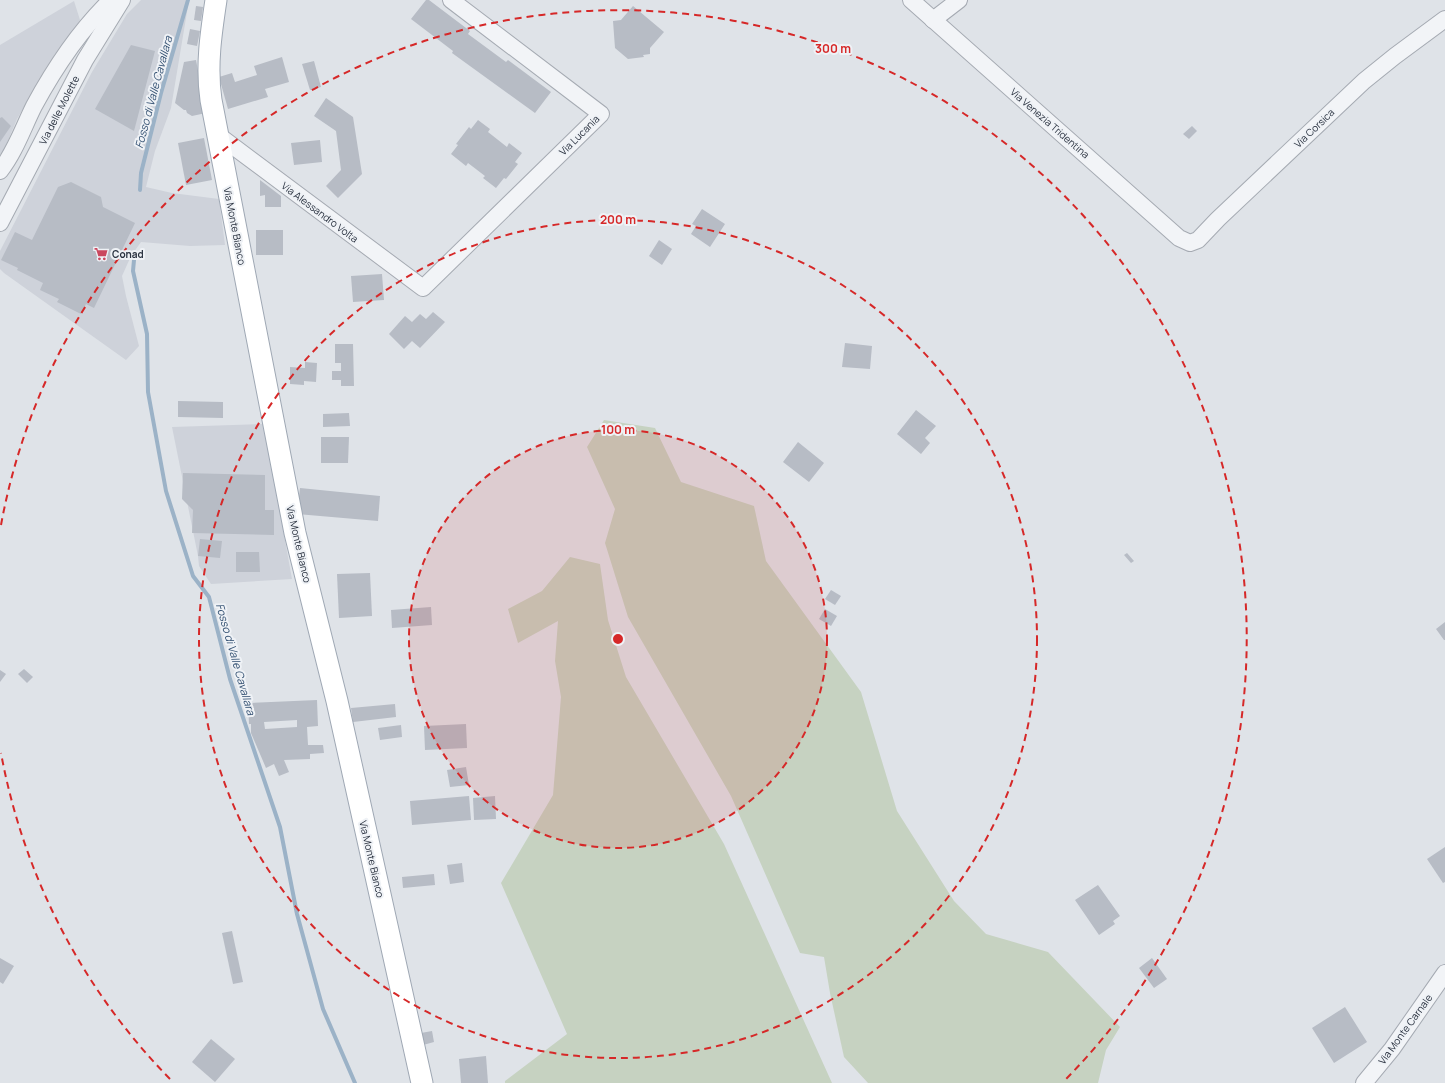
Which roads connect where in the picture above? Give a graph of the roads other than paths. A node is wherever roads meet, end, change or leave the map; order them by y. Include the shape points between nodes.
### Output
1 (112, 0) edge
2 (122, 0) edge
3 (216, 0) edge
4 (451, 0) edge
5 (911, 0) edge
6 (959, 0) edge
7 (933, 20) junction
8 (1445, 20) edge
9 (218, 136) junction
10 (0, 171) edge
11 (0, 223) edge
12 (1190, 243) joint
13 (422, 288) joint
14 (1445, 973) edge
15 (422, 1083) edge
16 (1364, 1083) edge

1 - 10 street via 81,35 47,84
2 - 11 street, Via delle Molette via 85,60
3 - 9 main road, Via Monte Bianco via 208,74
4 - 13 street, Via Lucania via 601,114
5 - 7 street, Via Venezia Tridentina
6 - 7 street
7 - 12 street, Via Venezia Tridentina via 1179,238
8 - 12 street, Via Corsica via 1364,82 1198,240
9 - 13 street, Via Alessandro Volta
9 - 15 main road, Via Monte Bianco via 295,533 337,701
14 - 16 street, Via Monte Carnale via 1392,1049

